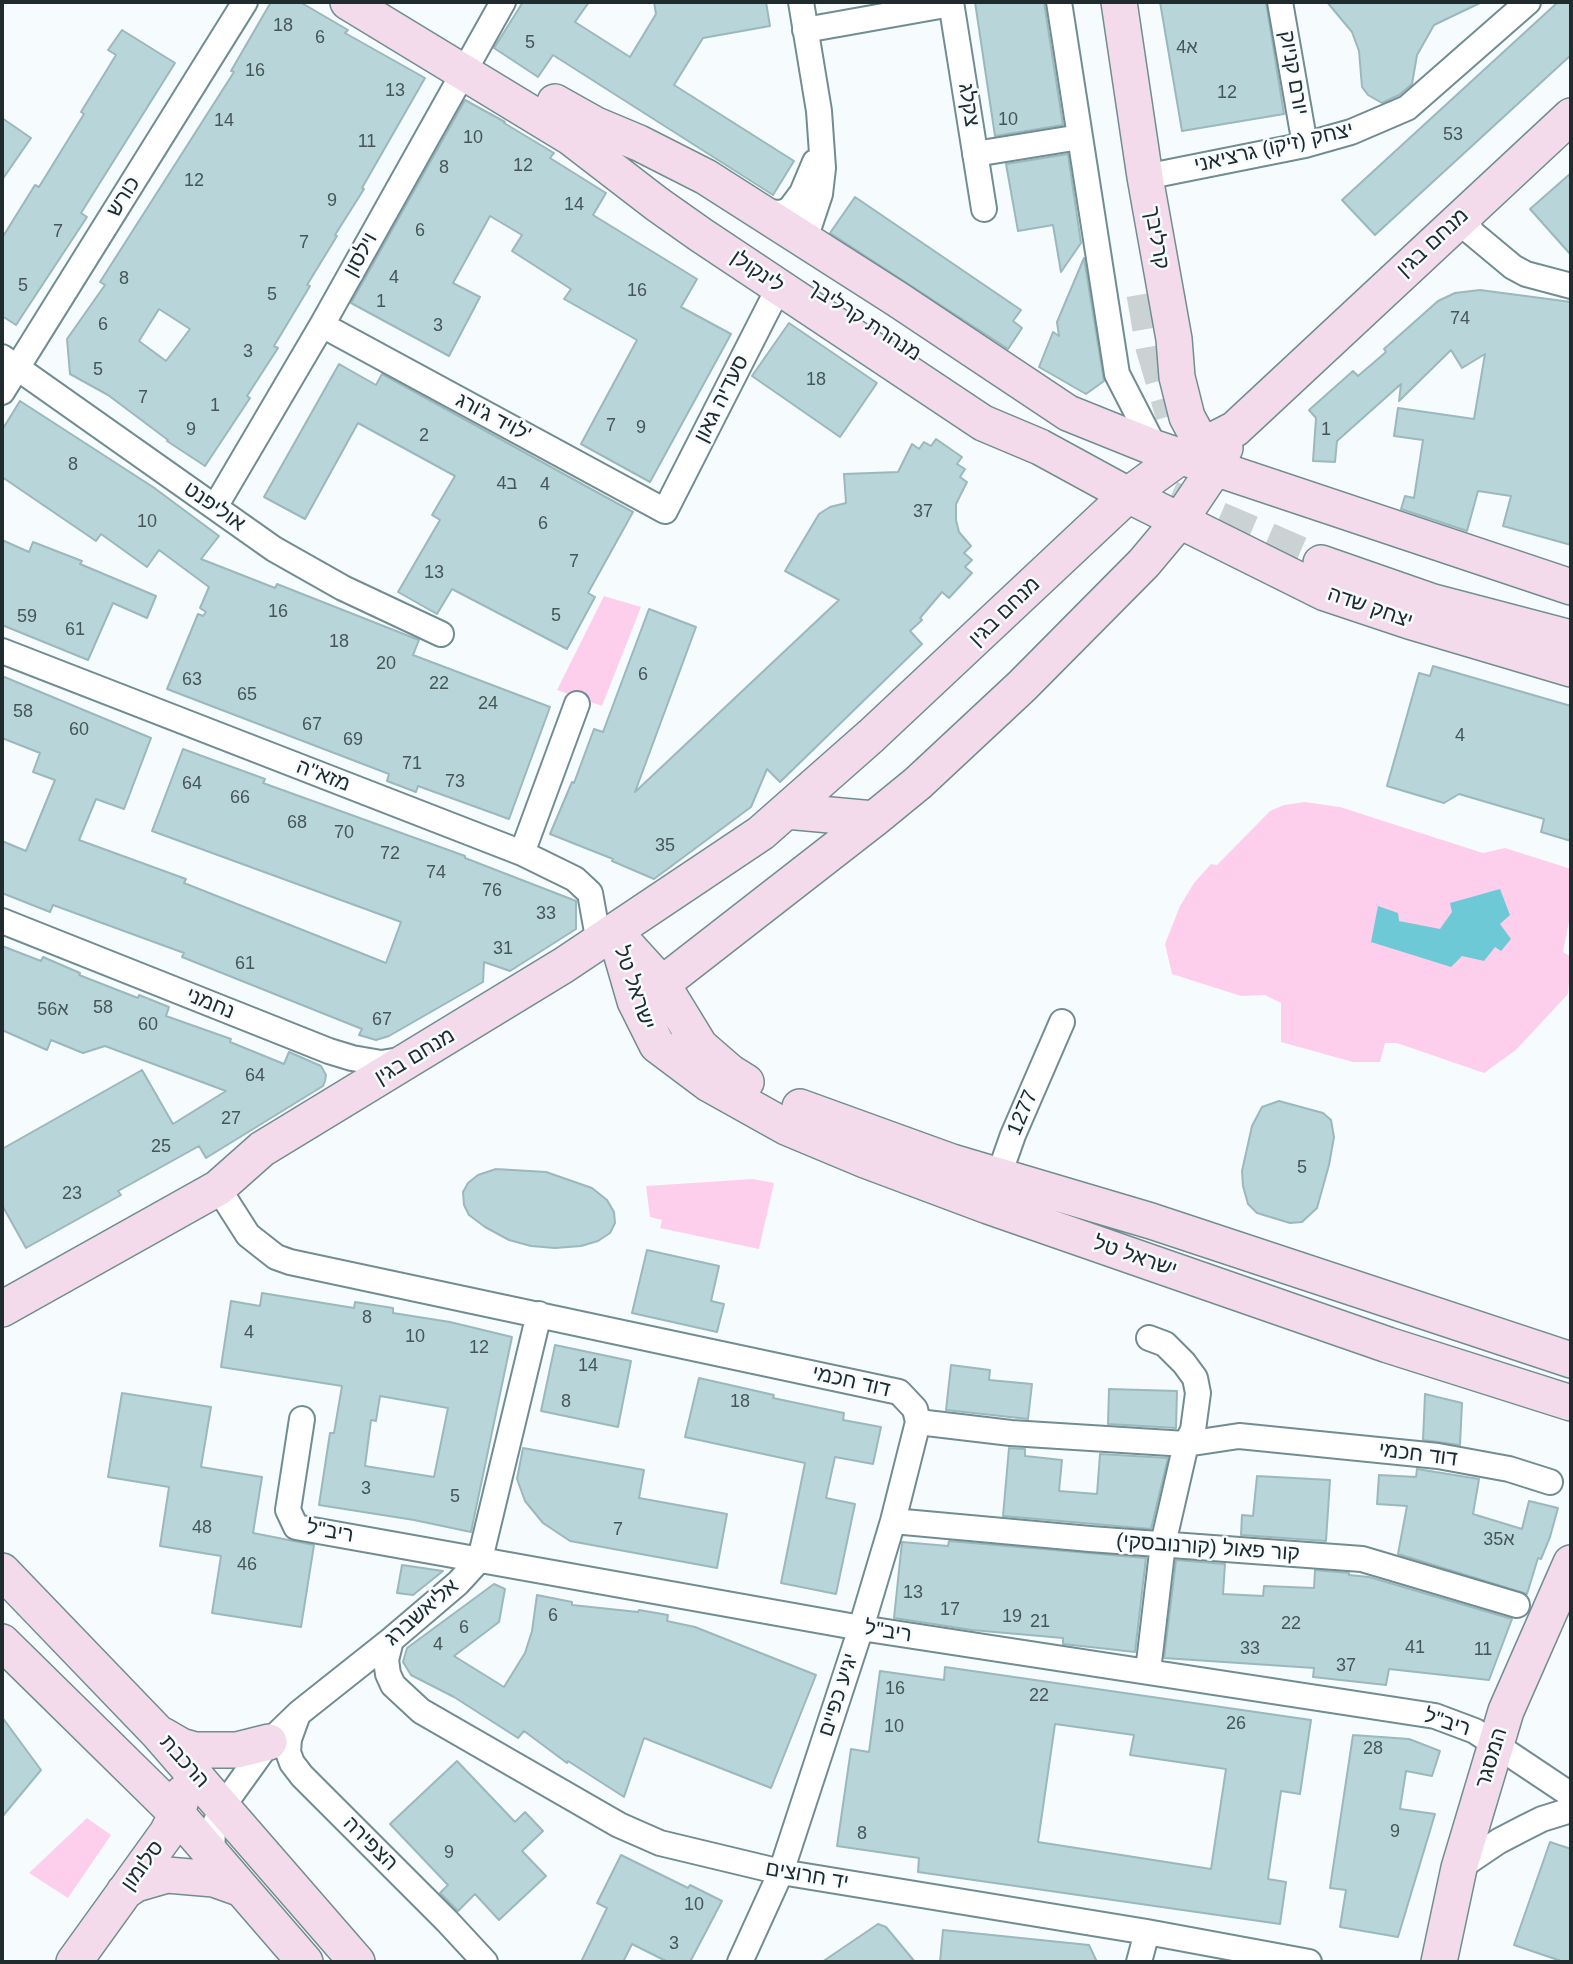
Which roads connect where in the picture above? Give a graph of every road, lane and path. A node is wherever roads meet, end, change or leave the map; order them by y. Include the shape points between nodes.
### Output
1 (246, 2) edge
2 (348, 2) edge
3 (388, 2) edge
4 (503, 2) edge
5 (801, 2) edge
6 (1059, 2) edge
7 (1098, 2) edge
8 (1119, 2) edge
9 (1280, 2) edge
10 (1528, 2) edge
11 (951, 3) edge
12 (805, 30) junction
13 (469, 62) junction
14 (1571, 116) edge
15 (570, 137) junction
16 (1080, 137) junction
17 (820, 138) junction
18 (1305, 145) junction
19 (975, 154) junction
20 (1145, 177) junction
21 (984, 209) dead end
22 (1469, 211) junction
23 (762, 212) junction
24 (813, 244) junction
25 (1571, 286) edge
26 (779, 287) junction
27 (1144, 294) tunnel mouth
28 (322, 326) junction
29 (10, 363) edge
30 (2, 393) edge
31 (1014, 419) dead end
32 (1188, 455) junction
33 (1128, 495) junction
34 (215, 507) junction
35 (665, 511) joint
36 (1180, 520) junction
37 (1321, 564) tunnel mouth
38 (1571, 587) edge
39 (1518, 625) junction
40 (1571, 631) edge
41 (440, 634) dead end
42 (1571, 638) edge
43 (2, 651) edge
44 (1571, 669) edge
45 (577, 704) dead end
46 (786, 811) junction
47 (874, 819) junction
48 (522, 853) junction
49 (2, 921) edge
50 (607, 937) junction
51 (649, 993) junction
52 (1062, 1022) dead end
53 (423, 1053) junction
54 (218, 1188) junction
55 (993, 1192) junction
56 (36, 1290) junction
57 (2, 1309) edge
58 (539, 1314) junction
59 (2, 1327) edge
60 (1149, 1338) dead end
61 (1571, 1360) edge
62 (1571, 1403) edge
63 (302, 1419) dead end
64 (918, 1422) junction
65 (1185, 1444) junction
66 (1550, 1482) dead end
67 (893, 1521) junction
68 (1163, 1544) junction
69 (480, 1559) junction
70 (1571, 1563) edge
71 (2, 1571) edge
72 (1517, 1605) dead end
73 (861, 1628) junction
74 (391, 1640) junction
75 (2, 1642) edge
76 (1148, 1671) junction
77 (299, 1713) junction
78 (157, 1732) junction
79 (269, 1742) junction
80 (1496, 1743) junction
81 (180, 1758) junction
82 (1571, 1795) edge
83 (223, 1806) junction
84 (1571, 1810) edge
85 (177, 1814) junction
86 (212, 1855) junction
87 (1459, 1868) junction
88 (781, 1872) junction
89 (242, 1889) junction
90 (124, 1892) junction
91 (1147, 1932) junction
92 (74, 1962) edge
93 (305, 1962) edge
94 (357, 1962) edge
95 (485, 1962) edge
96 (740, 1962) edge
97 (1139, 1962) edge
98 (1309, 1962) edge
99 (1438, 1962) edge

1 - 29 street, כורש
2 - 13 street, לינקולן
3 - 13 street, לינקולן
4 - 13 street, וילסון
5 - 12 street
6 - 16 street
7 - 27 street, קרליבך
8 - 20 street, קרליבך
9 - 18 street, יורם קניוק
10 - 18 street, יצחק (זיקו) גרציאני via 1406,108 1351,132
11 - 12 street
11 - 19 street, צקלג
12 - 17 street
13 - 15 street, לינקולן
13 - 23 street, לינקולן via 676,160
13 - 28 street, וילסון
14 - 22 street, מנחם בגין
15 - 26 street, לינקולן via 657,204
15 - 31 street, מנהרת קרליבך via 711,220
16 - 19 street
16 - 32 street via 1117,374
17 - 23 street via 812,171 796,204 782,213
17 - 24 street via 822,181 808,230
18 - 20 street, יצחק (זיקו) גרציאני
19 - 21 street, צקלג
20 - 32 street, קרליבך via 1187,416
22 - 25 street via 1471,232 1513,267
22 - 32 street, מנחם בגין via 1235,429
23 - 24 street, לינקולן
24 - 32 street, לינקולן via 1068,414
26 - 33 street, לינקולן via 983,423 1032,443
26 - 35 street, סעדיה גאון
28 - 34 street, וילסון
28 - 35 street, לויד ג'ורג'
29 - 30 street, כורש
29 - 34 street, אוליפנט
32 - 33 street, מנחם בגין
32 - 36 street, מנחם בגין
32 - 38 street
33 - 36 street, לינקולן
33 - 46 street, מנחם בגין
34 - 41 street, אוליפנט via 274,549 343,588
36 - 44 street, יצחק שדה via 1325,593
36 - 47 street, מנחם בגין via 1144,564 1022,686
37 - 39 street, יצחק שדה
39 - 40 street, יצחק שדה
39 - 42 street, יצחק שדה
43 - 48 street, מזא''ה
45 - 48 street
46 - 47 street
46 - 50 street, מנחם בגין via 761,833
47 - 51 street, מנחם בגין
48 - 50 street, מזא''ה via 575,879 590,893
49 - 53 street, נחמני via 329,1051 380,1063
50 - 51 street, ישראל טל
50 - 53 street, מנחם בגין
51 - 55 street, ישראל טל via 730,1072 776,1097
52 - 55 street, 1277
53 - 54 street, מנחם בגין via 262,1149
54 - 56 street, מנחם בגין
54 - 58 street, דוד חכמי via 248,1236 276,1257
55 - 61 street, ישראל טל via 1151,1221
55 - 62 street, ישראל טל via 1388,1345
56 - 57 street, מנחם בגין
56 - 59 street, מנחם בגין
58 - 64 street, דוד חכמי via 899,1392 915,1409
58 - 69 street, אליאשברג
60 - 65 street via 1166,1344 1195,1378 1198,1393 1193,1430
63 - 69 street, ריב"ל via 288,1510 296,1527
64 - 65 street, דוד חכמי
64 - 67 street, יגיע כפיים
65 - 66 street, דוד חכמי via 1239,1436 1438,1456
65 - 68 street
67 - 68 street, קור פאול (קורנובסקי)
67 - 73 street, יגיע כפיים
68 - 72 street, קור פאול (קורנובסקי) via 1362,1559
68 - 76 street
69 - 73 street, ריב"ל
69 - 74 street, אליאשברג
70 - 80 street, המסגר via 1513,1693
71 - 78 street, הרכבת
73 - 76 street, ריב"ל
73 - 88 street, יגיע כפיים
74 - 77 street, אליאשברג
74 - 88 street, יד חרוצים via 388,1674 393,1685 421,1711 596,1813 660,1843
75 - 85 street, הרכבת
76 - 80 street, ריב"ל via 1435,1716
77 - 79 street, אליאשברג
77 - 95 street, הצפירה via 289,1739 292,1763
78 - 79 street via 195,1750 237,1750
78 - 81 street, הרכבת
79 - 83 street, אליאשברג
80 - 82 street, ריב"ל
80 - 87 street, המסגר
81 - 83 street, הרכבת
81 - 85 street, סלומון via 183,1790
83 - 86 street, אליאשברג via 213,1828
83 - 94 street, הרכבת
84 - 87 street via 1524,1828
85 - 86 street, הרכבת
85 - 90 street, סלומון
86 - 89 street, הרכבת
87 - 99 street, המסגר
88 - 91 street, יד חרוצים
88 - 96 street, יגיע כפיים
89 - 90 street via 214,1879 167,1875
89 - 93 street, הרכבת
90 - 92 street, סלומון
91 - 97 street
91 - 98 street, יד חרוצים

